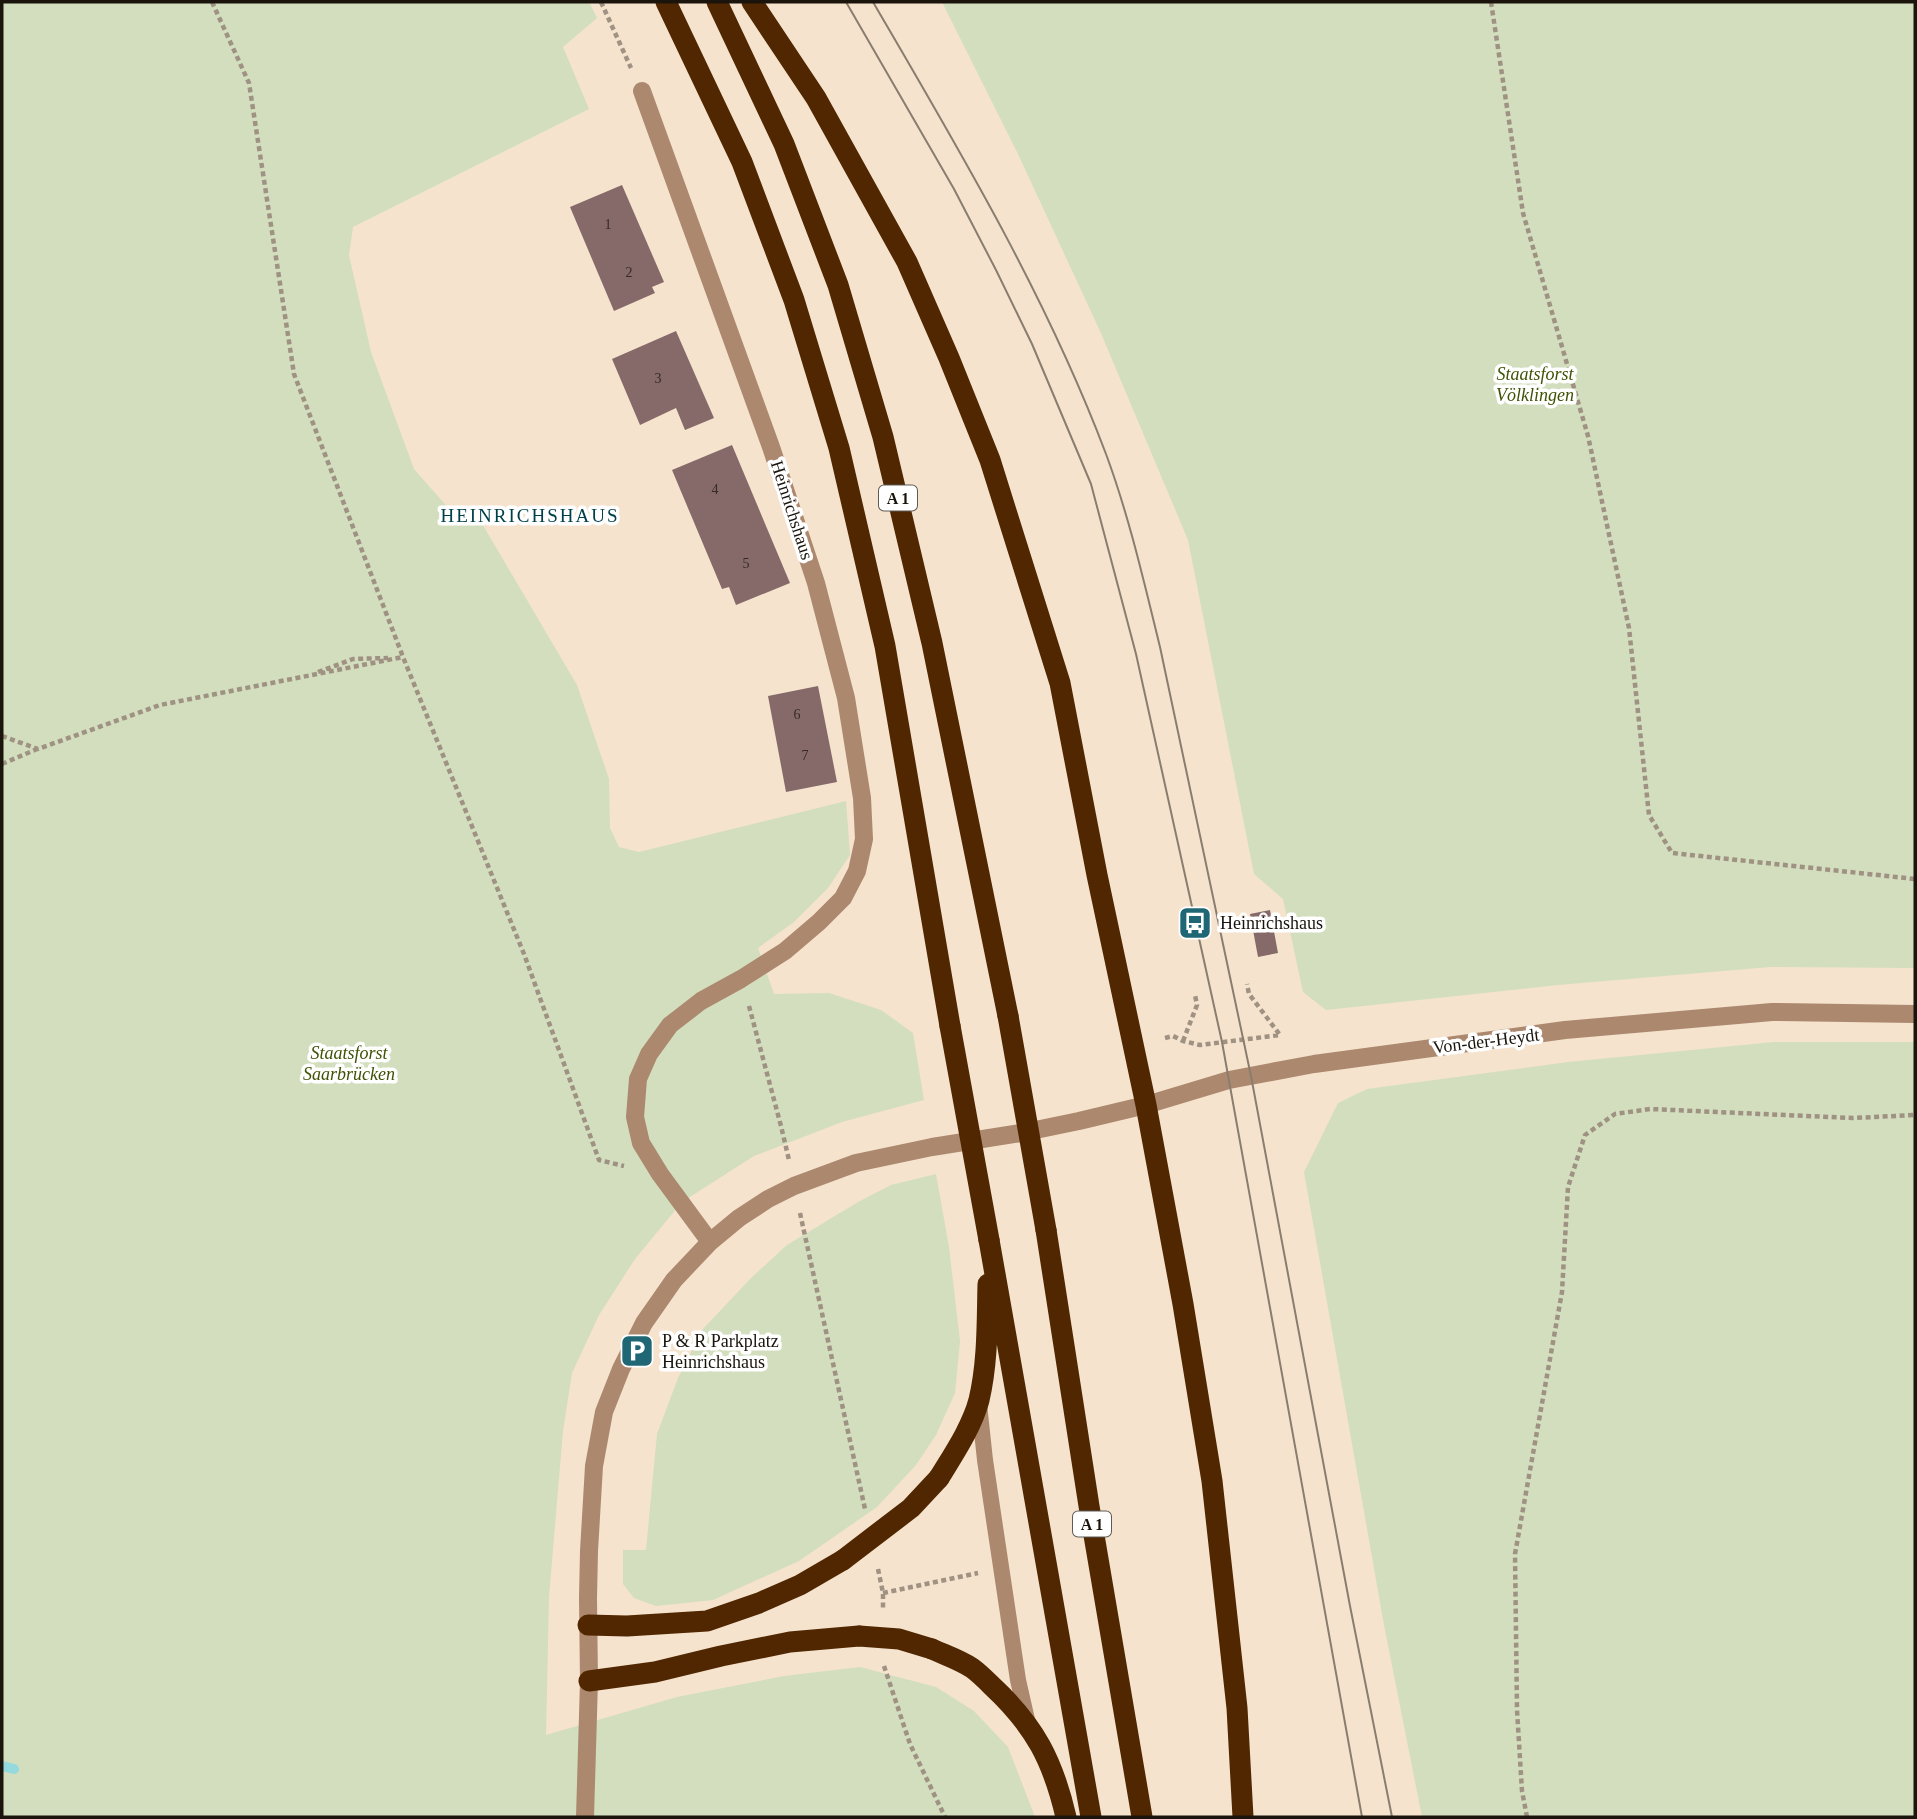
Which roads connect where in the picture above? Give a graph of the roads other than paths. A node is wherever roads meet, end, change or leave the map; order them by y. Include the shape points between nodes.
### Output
1 (666, 2) edge
2 (717, 2) edge
3 (752, 2) edge
4 (642, 91) road end
5 (1915, 1014) edge
6 (1146, 1105) junction
7 (989, 1240) junction
8 (710, 1242) junction
9 (978, 1401) junction
10 (588, 1625) junction
11 (589, 1681) junction
12 (1028, 1727) junction
13 (585, 1817) edge
14 (1066, 1817) edge
15 (1091, 1817) edge
16 (1142, 1817) edge
17 (1243, 1817) edge

1 - 7 highway, A 1, bridge via 747,175 794,300 839,448 884,646
2 - 16 highway, A 1, bridge via 784,144 838,285 883,436 932,643 1008,1016
3 - 6 highway via 816,98 907,262 990,460 1060,683
4 - 8 street, Heinrichshaus via 816,583 846,698 862,798 864,839 857,871 843,898 785,951 670,1025 638,1079 635,1117 641,1143
5 - 6 street, Von-der-Heydt via 1772,1012 1565,1030 1314,1064 1229,1080
6 - 8 street, Von-der-Heydt via 856,1163 768,1199
6 - 17 highway via 1212,1481 1237,1708
7 - 9 highway via 985,1358
7 - 15 highway, A 1
8 - 10 street, Von-der-Heydt via 674,1280 644,1323 604,1412 594,1466
9 - 10 highway, bridge via 939,1478 911,1508 843,1560 800,1585 707,1621
9 - 12 lane
10 - 11 street, Von-der-Heydt
11 - 12 highway, bridge via 655,1672 790,1642 859,1636 899,1639 972,1668
11 - 13 street, Von-der-Heydt
12 - 14 highway via 1044,1749

